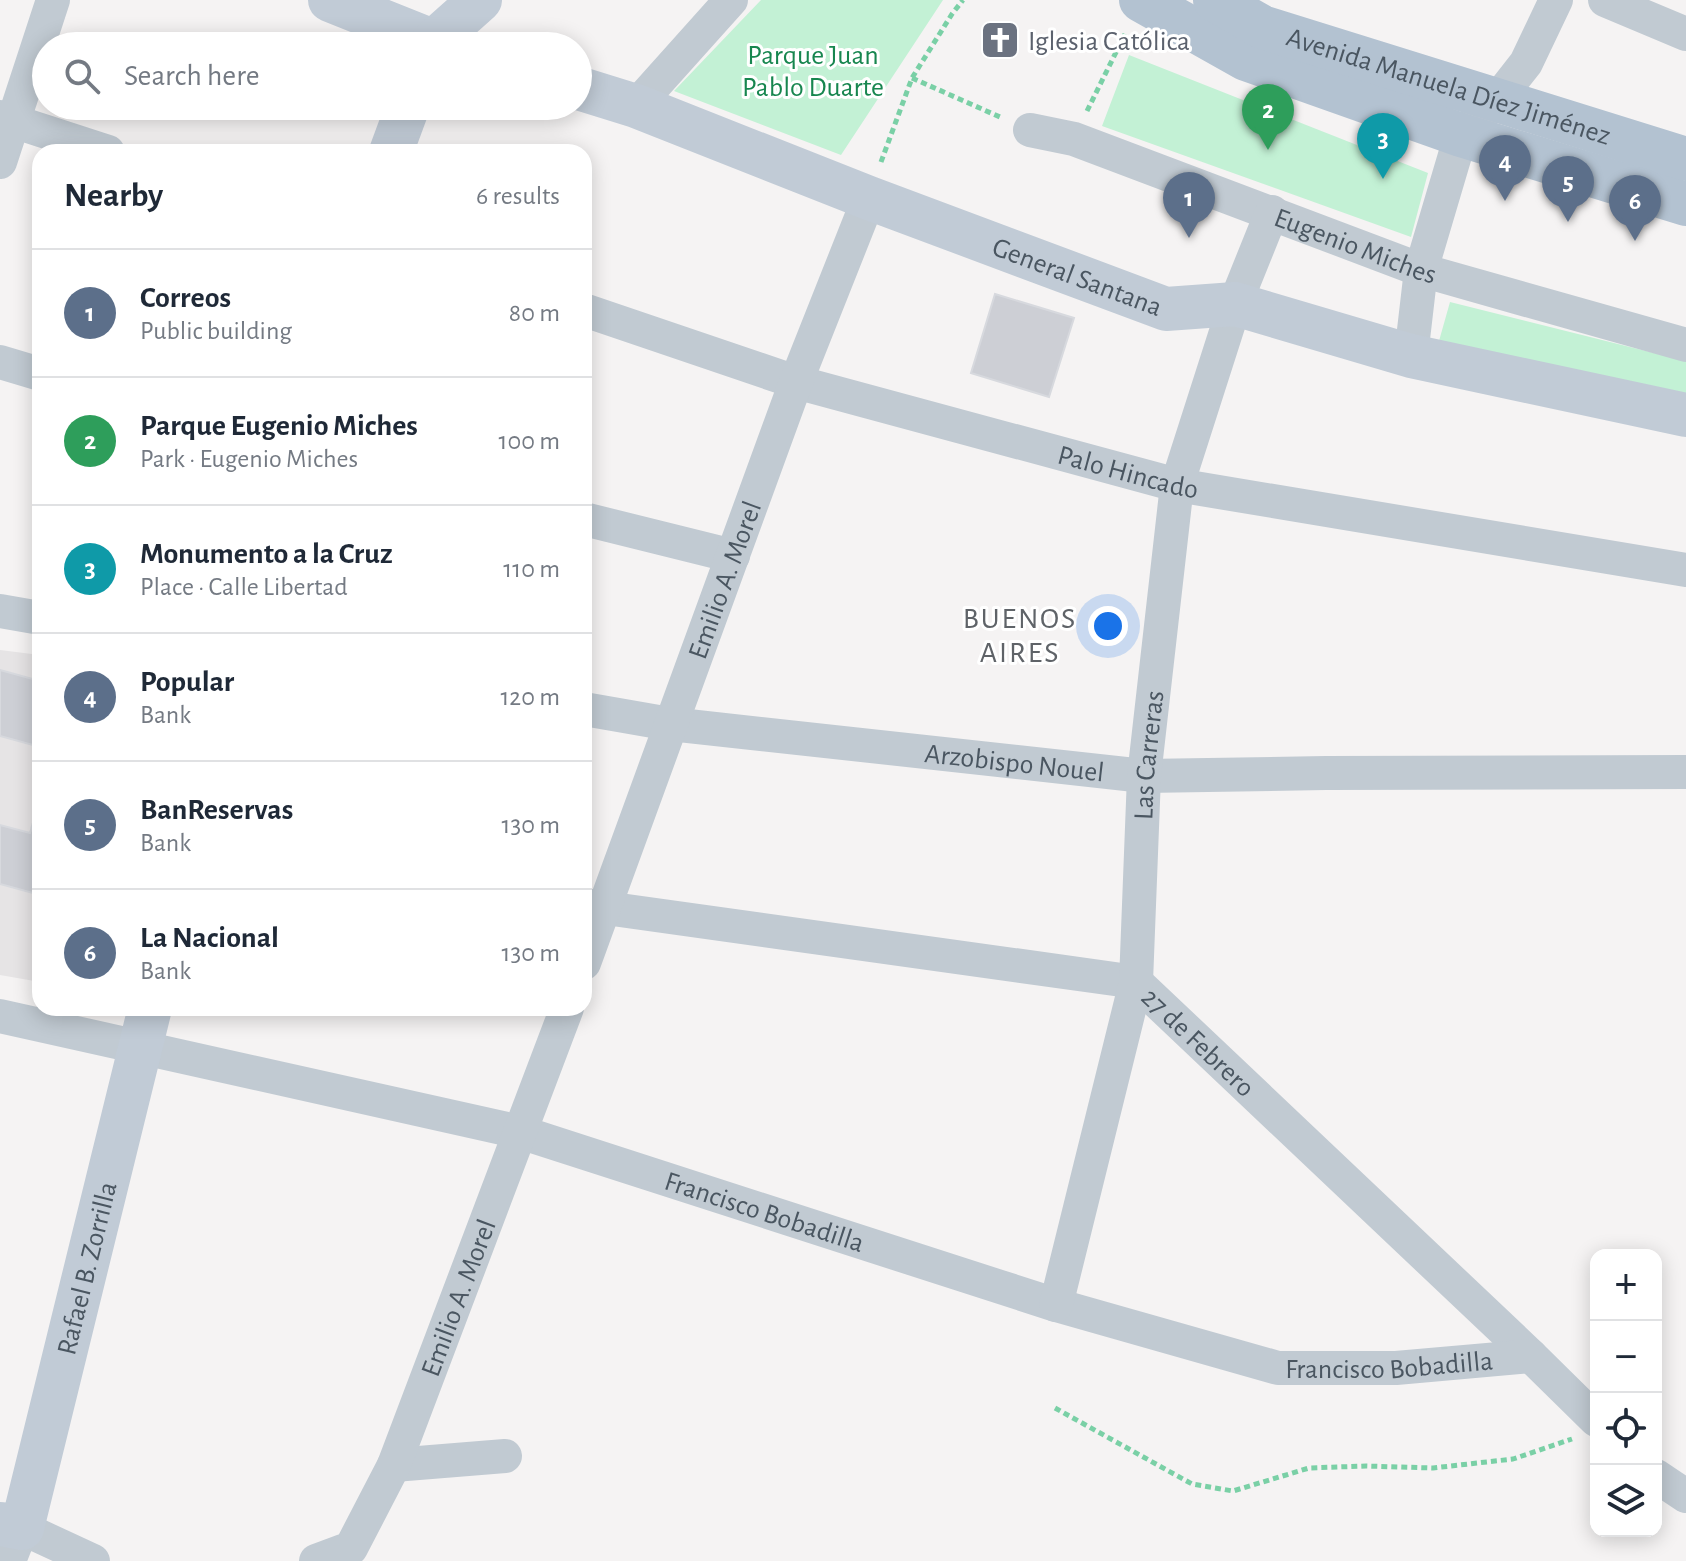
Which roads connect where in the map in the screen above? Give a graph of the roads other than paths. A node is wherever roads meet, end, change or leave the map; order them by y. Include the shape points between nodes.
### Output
1 (53, 0) edge
2 (330, 0) edge
3 (480, 0) edge
4 (731, 0) edge
5 (1141, 0) edge
6 (1215, 0) edge
7 (1556, 0) edge
8 (1605, 0) edge
9 (40, 32) edge
10 (406, 32) edge
11 (449, 32) edge
12 (1686, 34) edge
13 (32, 53) edge
14 (592, 92) edge
15 (1497, 100) junction
16 (636, 106) junction
17 (6, 119) edge
18 (403, 120) edge
19 (1030, 130) road end
20 (1461, 135) junction
21 (83, 144) edge
22 (394, 144) edge
23 (1686, 159) edge
24 (0, 162) edge
25 (869, 198) junction
26 (1686, 204) edge
27 (1272, 212) junction
28 (1421, 270) junction
29 (1235, 304) junction
30 (592, 313) edge
31 (1686, 345) edge
32 (1411, 356) junction
33 (0, 362) edge
34 (32, 372) edge
35 (796, 382) junction
36 (1686, 415) edge
37 (1177, 485) junction
38 (592, 521) edge
39 (733, 556) junction
40 (1686, 570) edge
41 (0, 611) edge
42 (32, 617) edge
43 (592, 710) edge
44 (670, 724) junction
45 (1686, 772) edge
46 (1144, 776) junction
47 (594, 907) edge
48 (1136, 982) junction
49 (0, 1016) edge
50 (564, 1016) edge
51 (145, 1028) edge
52 (520, 1132) junction
53 (1056, 1305) junction
54 (1531, 1356) junction
55 (1589, 1428) edge
56 (505, 1456) dead end
57 (394, 1465) junction
58 (1662, 1480) edge
59 (1686, 1496) edge
60 (10, 1538) edge
61 (93, 1561) edge
62 (316, 1561) edge

1 - 9 street
2 - 10 street
3 - 11 street
4 - 16 street
5 - 20 main road, Avenida Manuela Díez Jiménez via 1246,59
6 - 15 main road, Avenida Manuela Díez Jiménez via 1262,27
7 - 15 street via 1526,63
8 - 12 street
13 - 17 street
14 - 16 street, General Santana
15 - 20 street
15 - 23 main road, Avenida Manuela Díez Jiménez
16 - 25 street, General Santana
17 - 21 street
17 - 24 street
18 - 22 street
19 - 27 street, Eugenio Miches via 1074,139
20 - 26 main road, Avenida Manuela Díez Jiménez
20 - 28 street
25 - 29 street, General Santana via 1166,309
25 - 35 street, Emilio A. Morel
27 - 28 street, Eugenio Miches
27 - 29 street, Las Carreras
28 - 31 street, Eugenio Miches
28 - 32 street
29 - 32 street, General Santana
29 - 37 street, Las Carreras
30 - 35 street, Palo Hincado
32 - 36 street, General Santana
33 - 34 street
35 - 37 street, Palo Hincado
35 - 39 street, Emilio A. Morel
37 - 40 street, Palo Hincado
37 - 46 street, Las Carreras
38 - 39 street
39 - 44 street, Emilio A. Morel
41 - 42 street
43 - 44 street, Arzobispo Nouel
44 - 46 street, Arzobispo Nouel
44 - 47 street, Emilio A. Morel
45 - 46 street, Arzobispo Nouel
46 - 48 street, Las Carreras
47 - 48 street, 27 de Febrero
48 - 53 street, Las Carreras
48 - 54 street, 27 de Febrero
49 - 51 street, Francisco Bobadilla
50 - 52 street, Emilio A. Morel
51 - 52 street, Francisco Bobadilla
51 - 60 street, Rafael B. Zorrilla
52 - 53 street, Francisco Bobadilla
52 - 57 street, Emilio A. Morel
53 - 54 street, Francisco Bobadilla via 1278,1368 1396,1368
54 - 55 street, 27 de Febrero
56 - 57 street
57 - 62 street, Emilio A. Morel via 351,1548
58 - 59 street
60 - 61 street

